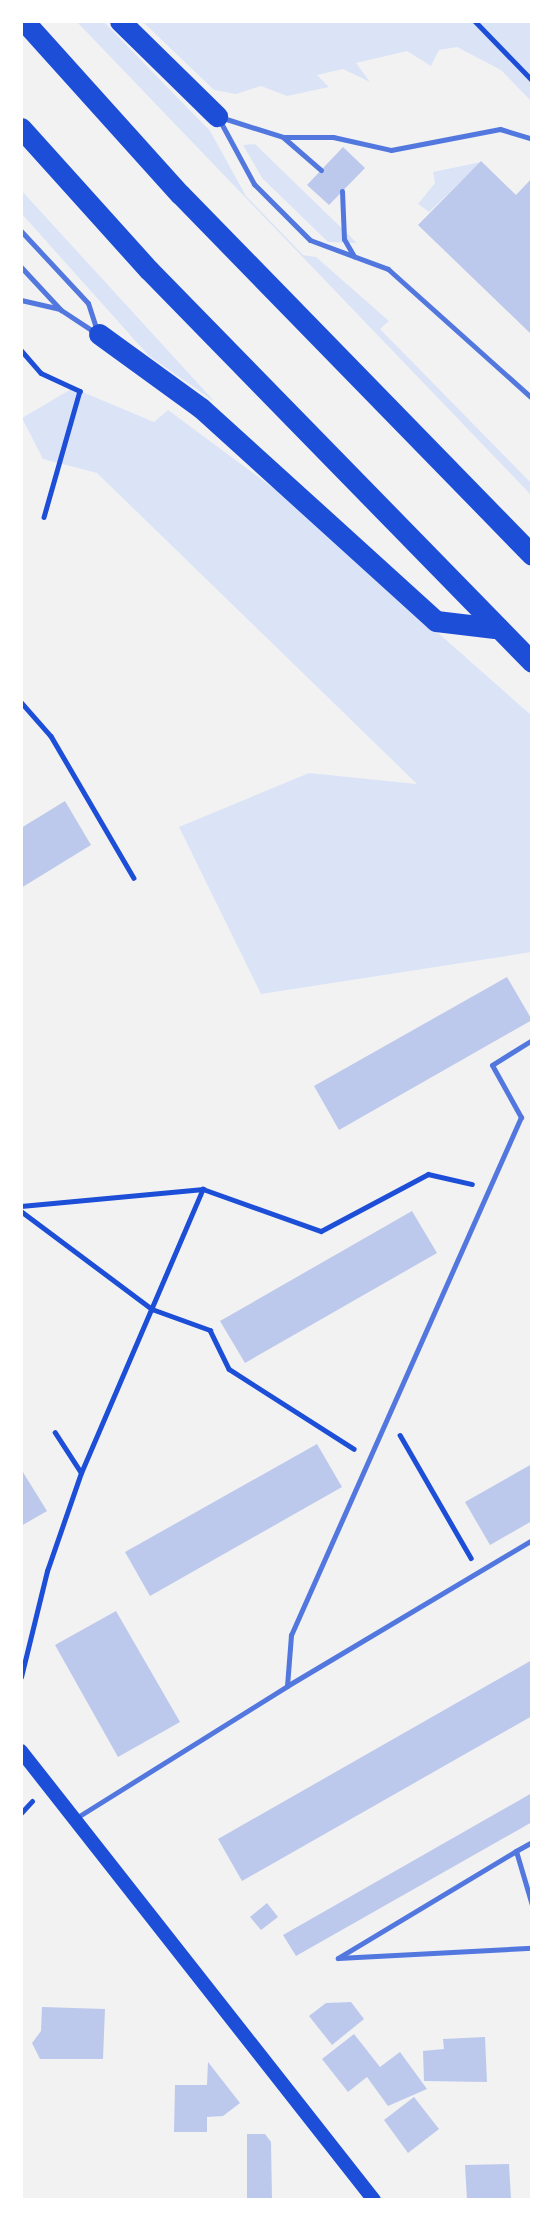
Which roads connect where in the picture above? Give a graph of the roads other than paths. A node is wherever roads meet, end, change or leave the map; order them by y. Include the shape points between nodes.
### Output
1 (24, 21) edge
2 (120, 21) edge
3 (217, 117) junction
4 (21, 128) edge
5 (282, 137) junction
6 (532, 139) edge
7 (321, 170) dead end
8 (342, 191) dead end
9 (21, 231) edge
10 (354, 256) junction
11 (21, 267) edge
12 (21, 300) edge
13 (61, 310) junction
14 (99, 334) junction
15 (529, 391) edge
16 (532, 398) edge
17 (532, 555) edge
18 (495, 628) junction
19 (532, 662) edge
20 (532, 1040) edge
21 (532, 1540) edge
22 (287, 1686) junction
23 (21, 1751) edge
24 (74, 1819) junction
25 (532, 1842) edge
26 (516, 1851) junction
27 (532, 1905) edge
28 (532, 1948) edge
29 (374, 2200) edge

1 - 17 highway via 180,194
2 - 3 highway
3 - 5 lane
3 - 10 lane via 254,184 310,240
4 - 18 highway
5 - 6 lane via 333,137 391,150 500,129
5 - 7 lane
8 - 10 lane via 344,239
9 - 14 lane via 88,303
10 - 15 lane via 388,269
11 - 13 lane
12 - 13 lane
13 - 14 lane
14 - 18 highway via 201,408 436,621
15 - 16 lane
18 - 19 highway
20 - 22 lane via 492,1065 521,1117 291,1635
21 - 22 lane
22 - 24 lane
23 - 24 main road
24 - 29 main road
25 - 26 lane
26 - 27 lane
26 - 28 lane via 338,1958

